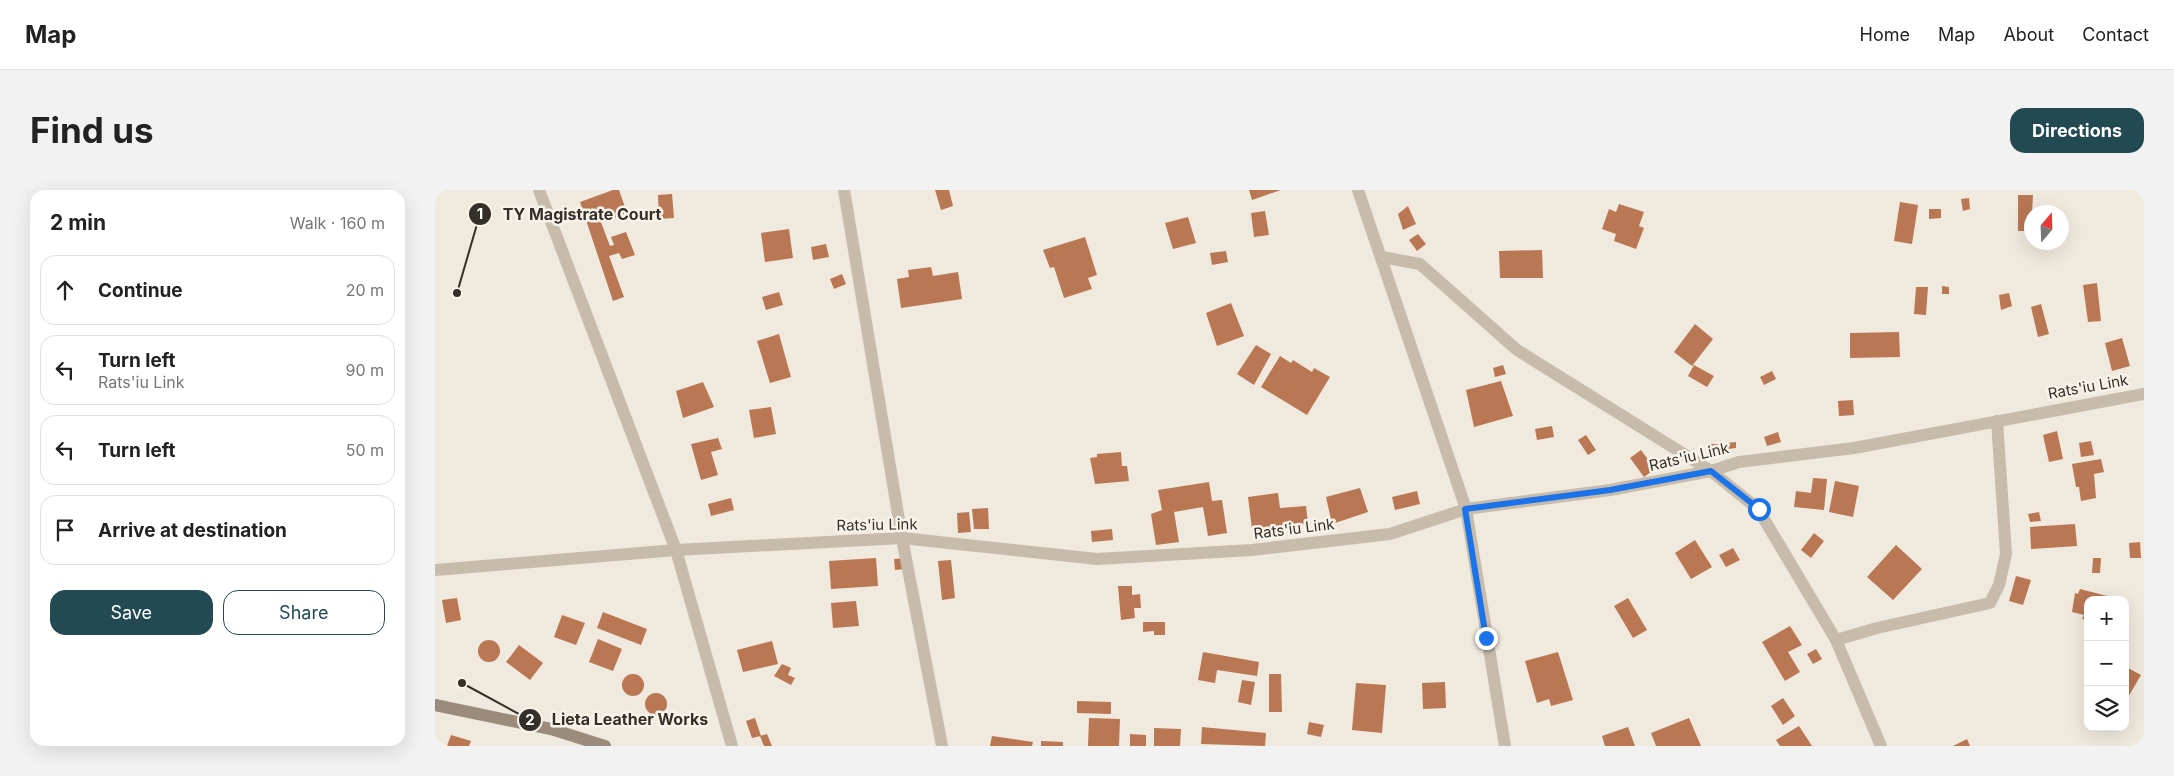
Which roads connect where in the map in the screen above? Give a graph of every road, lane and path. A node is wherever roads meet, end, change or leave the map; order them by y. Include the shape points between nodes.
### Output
1 (539, 190) edge
2 (844, 190) edge
3 (1358, 190) edge
4 (1382, 257) junction
5 (2144, 394) edge
6 (1997, 421) junction
7 (1711, 471) junction
8 (1465, 509) junction
9 (902, 538) junction
10 (676, 550) junction
11 (435, 570) edge
12 (1836, 640) junction
13 (435, 705) edge
14 (605, 746) edge
15 (732, 746) edge
16 (942, 746) edge
17 (1505, 746) edge
18 (1881, 746) edge

1 - 10 street
2 - 9 street
3 - 4 street
4 - 7 street via 1420,264 1517,350
4 - 8 street
5 - 6 street, Rats'iu Link
6 - 7 street, Rats'iu Link via 1855,448 1739,462
6 - 12 street via 2006,554 1999,585 1990,603
7 - 8 street, Rats'iu Link via 1610,490
7 - 12 street via 1759,509
8 - 9 street, Rats'iu Link via 1391,534 1252,550 1106,558
8 - 17 street
9 - 10 street, Rats'iu Link
9 - 16 street
10 - 11 street, Rats'iu Link
10 - 15 street
12 - 18 street
13 - 14 main road via 551,730

